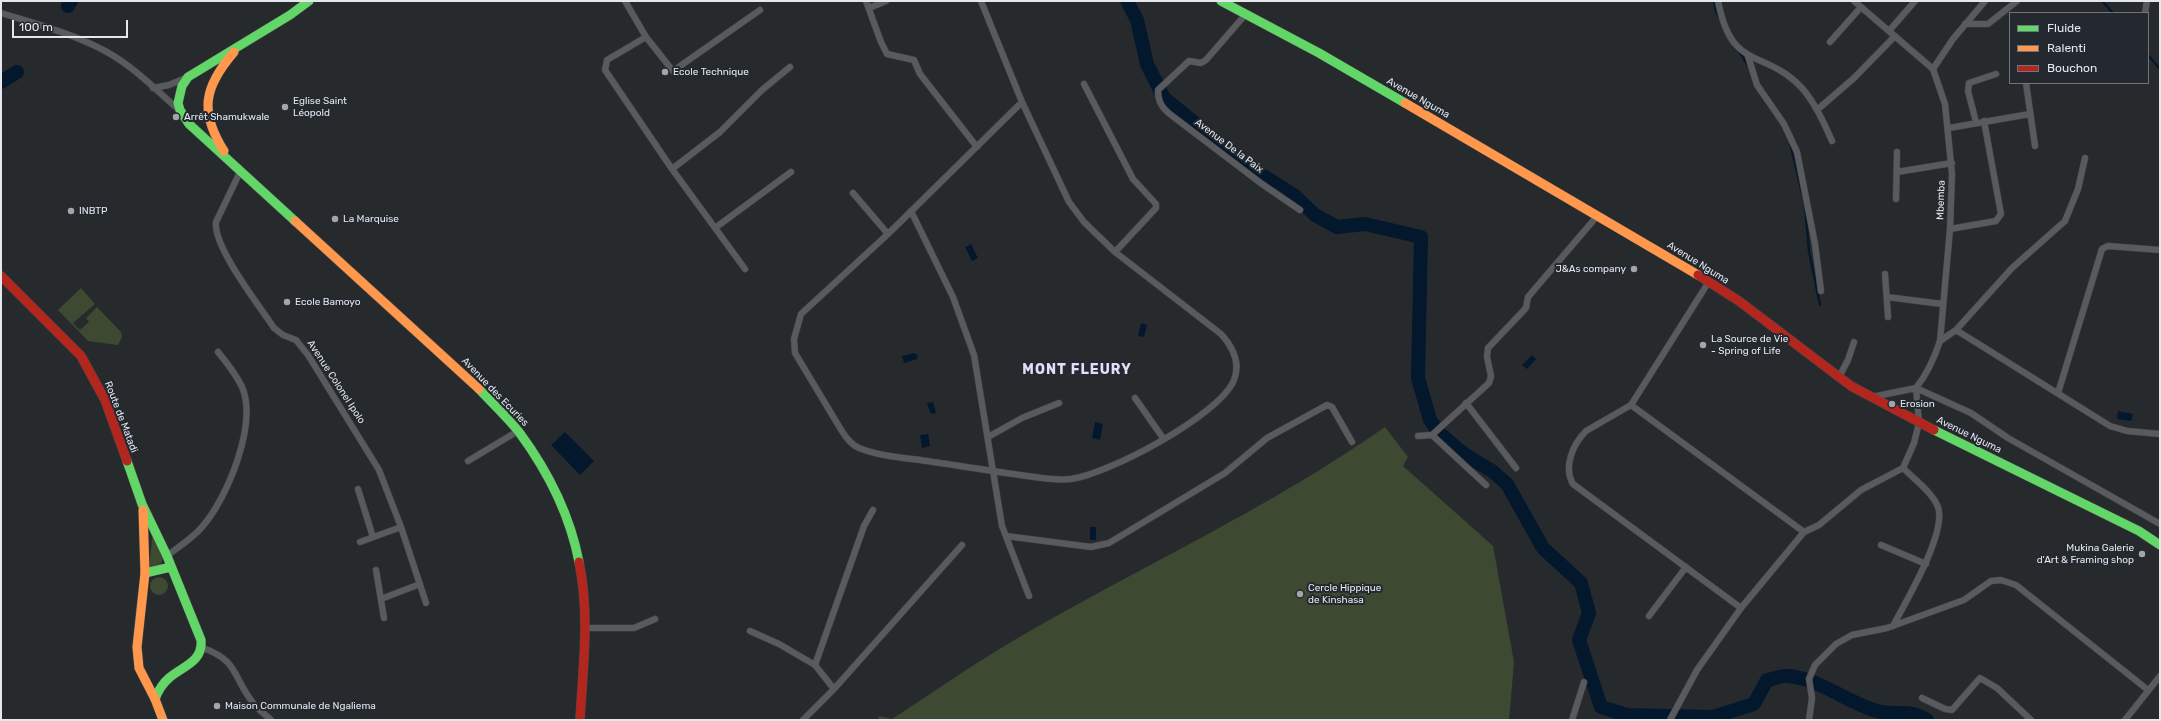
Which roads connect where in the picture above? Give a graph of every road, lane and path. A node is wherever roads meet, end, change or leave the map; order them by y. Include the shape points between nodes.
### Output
1 (310, 1) edge
2 (625, 1) edge
3 (866, 1) edge
4 (886, 1) edge
5 (981, 1) edge
6 (1221, 1) edge
7 (1718, 1) edge
8 (1854, 1) edge
9 (1915, 1) edge
10 (1985, 1) edge
11 (2017, 1) edge
12 (2146, 1) edge
13 (1861, 7) junction
14 (869, 8) junction
15 (760, 10) dead end
16 (2145, 12) edge
17 (1, 13) edge
18 (1245, 15) junction
19 (1965, 24) junction
20 (1889, 31) junction
21 (1895, 36) junction
22 (646, 37) junction
23 (1830, 42) dead end
24 (242, 44) junction
25 (1748, 56) junction
26 (790, 67) dead end
27 (1933, 69) junction
28 (1996, 74) dead end
29 (188, 77) junction
30 (1084, 84) dead end
31 (2026, 84) edge
32 (153, 88) junction
33 (1022, 102) junction
34 (179, 110) junction
35 (1817, 110) junction
36 (2030, 114) junction
37 (1984, 121) junction
38 (1976, 122) junction
39 (1949, 128) junction
40 (1832, 141) dead end
41 (2034, 146) dead end
42 (977, 147) junction
43 (1897, 152) dead end
44 (2085, 158) dead end
45 (232, 162) junction
46 (1952, 163) junction
47 (672, 169) junction
48 (241, 170) junction
49 (792, 172) dead end
50 (1897, 172) junction
51 (853, 193) dead end
52 (1896, 199) dead end
53 (1300, 210) dead end
54 (911, 211) junction
55 (1598, 215) junction
56 (715, 228) junction
57 (1950, 229) junction
58 (888, 234) junction
59 (2160, 250) edge
60 (1115, 252) junction
61 (745, 269) dead end
62 (1885, 274) dead end
63 (1, 276) edge
64 (1708, 283) junction
65 (1821, 291) dead end
66 (1888, 297) junction
67 (1942, 304) junction
68 (1888, 317) dead end
69 (1956, 330) junction
70 (1940, 341) junction
71 (1854, 342) dead end
72 (218, 352) dead end
73 (1839, 378) junction
74 (1916, 388) junction
75 (2058, 393) junction
76 (1872, 397) junction
77 (1135, 398) dead end
78 (1059, 403) dead end
79 (1466, 403) junction
80 (1631, 405) junction
81 (1919, 423) junction
82 (518, 431) junction
83 (1434, 433) junction
84 (2160, 434) edge
85 (1418, 436) dead end
86 (988, 437) junction
87 (1163, 438) junction
88 (1352, 442) dead end
89 (468, 461) dead end
90 (1516, 468) dead end
91 (1903, 468) junction
92 (994, 471) junction
93 (1486, 485) dead end
94 (358, 489) dead end
95 (142, 504) junction
96 (873, 510) dead end
97 (2160, 524) edge
98 (402, 527) junction
99 (1804, 532) junction
100 (1006, 536) junction
101 (373, 537) junction
102 (360, 542) dead end
103 (962, 545) dead end
104 (1881, 545) dead end
105 (2160, 545) edge
106 (167, 556) junction
107 (1926, 564) junction
108 (171, 567) junction
109 (1686, 567) junction
110 (376, 570) dead end
111 (145, 573) junction
112 (420, 584) junction
113 (1028, 596) dead end
114 (382, 599) junction
115 (426, 603) dead end
116 (1741, 608) junction
117 (1649, 616) dead end
118 (384, 618) dead end
119 (655, 619) dead end
120 (1893, 626) junction
121 (586, 628) junction
122 (750, 631) dead end
123 (203, 648) junction
124 (815, 665) junction
125 (2160, 676) edge
126 (1584, 682) dead end
127 (834, 689) junction
128 (2148, 690) junction
129 (1922, 698) dead end
130 (155, 699) junction
131 (163, 720) edge
132 (271, 720) edge
133 (580, 720) edge
134 (802, 720) edge
135 (1572, 720) edge
136 (1670, 720) edge
137 (1809, 720) edge
138 (2031, 720) edge
139 (2125, 720) edge

1 - 24 main road, Avenue des Ecuries
2 - 22 street
3 - 14 street
4 - 14 street
5 - 33 street
6 - 18 main road, Avenue Nguma
7 - 25 street via 1722,21 1729,37
8 - 13 street
9 - 20 street
10 - 19 street
11 - 19 street via 1988,24
12 - 16 street
13 - 20 street
13 - 23 street
14 - 42 street via 887,54 914,60 920,74
15 - 22 street via 672,71
17 - 32 street via 83,40 126,65
18 - 53 street, Avenue De la Paix via 1206,60 1201,63 1189,61 1160,89 1162,107
18 - 55 main road, Avenue Nguma via 1319,53
19 - 27 street
20 - 21 street
21 - 27 street
21 - 35 street via 1854,78
22 - 47 street via 607,60 605,70
24 - 29 main road, Avenue des Ecuries
24 - 45 main road, Avenue des Ecuries via 224,63 212,81 208,100 210,127
25 - 35 street via 1779,70 1802,88
25 - 65 street via 1757,85 1784,124 1798,152
26 - 47 street via 762,90 720,132
27 - 39 street, Mbemba via 1945,104
28 - 38 street via 1969,84 1968,91
29 - 32 street
29 - 34 main road, Avenue des Ecuries via 180,86 178,93
30 - 60 street via 1133,179 1156,204 1156,208
31 - 36 street
32 - 34 street
33 - 42 street
33 - 60 street via 1069,202 1084,222
34 - 45 main road, Avenue des Ecuries via 187,122
35 - 40 street
36 - 37 street
36 - 41 street
37 - 38 street
37 - 57 street via 2001,214 1996,221
38 - 39 street
39 - 46 street, Mbemba
42 - 54 street
43 - 50 street
44 - 69 street via 2078,189 2065,221 2012,268
45 - 48 main road, Avenue des Ecuries
46 - 50 street
46 - 57 street, Mbemba
47 - 56 street
48 - 82 main road, Avenue des Ecuries via 468,378
48 - 98 street, Avenue Colonel Ipolo via 216,222 220,246 274,328 296,340 308,355 379,470
49 - 56 street
50 - 52 street
51 - 58 street
54 - 58 street
54 - 86 street via 953,297 971,348
55 - 64 main road, Avenue Nguma via 1673,259
55 - 79 street via 1528,297 1526,308 1490,344 1487,353 1490,380
56 - 61 street
57 - 67 street, Mbemba
58 - 92 street via 801,314 794,339 795,353 840,428 857,447 900,457
59 - 75 street via 2108,246 2102,250
60 - 87 street via 1220,334 1231,344 1234,353 1236,370 1229,389 1184,427
62 - 66 street
63 - 95 main road, Route de Matadi via 81,356 88,367 105,400
64 - 73 main road, Avenue Nguma via 1752,310
64 - 80 street
66 - 67 street
66 - 68 street
67 - 70 street, Mbemba
69 - 70 street
69 - 75 street
70 - 74 street, Mbemba via 1928,373
71 - 73 street via 1851,355
72 - 106 street via 243,388 246,424 239,456 221,500 202,527
73 - 76 main road, Avenue Nguma
74 - 76 street
74 - 81 street
74 - 97 street via 1986,422 2008,438
75 - 84 street via 2116,428
76 - 81 main road, Avenue Nguma
77 - 87 street
78 - 86 street via 1022,418
79 - 83 street
79 - 90 street
80 - 99 street
80 - 109 street via 1581,436 1569,462 1568,477 1573,484
81 - 91 street
81 - 105 main road, Avenue Nguma via 2139,530
82 - 89 street
82 - 121 main road, Avenue des Ecuries via 553,483 575,540 584,586
83 - 85 street
83 - 93 street
86 - 92 street
87 - 92 street via 1122,462 1086,476 1054,479
88 - 100 street via 1332,407 1327,405 1267,438 1225,473 1110,543 1091,547
91 - 99 street via 1861,490 1819,525
91 - 107 street via 1932,498 1938,508 1938,523
92 - 100 street via 1002,526
94 - 101 street
95 - 106 main road, Route de Matadi
95 - 111 main road, Route de Matadi
96 - 124 street via 864,526
98 - 101 street
98 - 112 street, Avenue Colonel Ipolo
99 - 116 street
100 - 113 street
101 - 102 street
103 - 127 street
104 - 107 street
106 - 108 main road, Route de Matadi
107 - 120 street
108 - 111 main road
108 - 123 main road, Route de Matadi
109 - 116 street
109 - 117 street
110 - 114 street
111 - 130 main road, Route de Matadi via 137,647 139,668
112 - 114 street
112 - 115 street, Avenue Colonel Ipolo
114 - 118 street
116 - 136 street via 1697,670
119 - 121 street via 634,628
120 - 128 street via 1964,600 1991,582 2008,581 2041,603
120 - 137 street via 1852,635 1836,644 1815,665 1809,682 1812,691
121 - 133 main road, Avenue des Ecuries
122 - 124 street via 780,644
123 - 130 main road via 197,660 160,686
123 - 132 street via 219,653 228,661 254,705
124 - 127 street
125 - 128 street
126 - 135 street
127 - 134 street
128 - 139 street
129 - 138 street via 1952,710 1980,678 1997,688
130 - 131 main road, Route de Matadi

